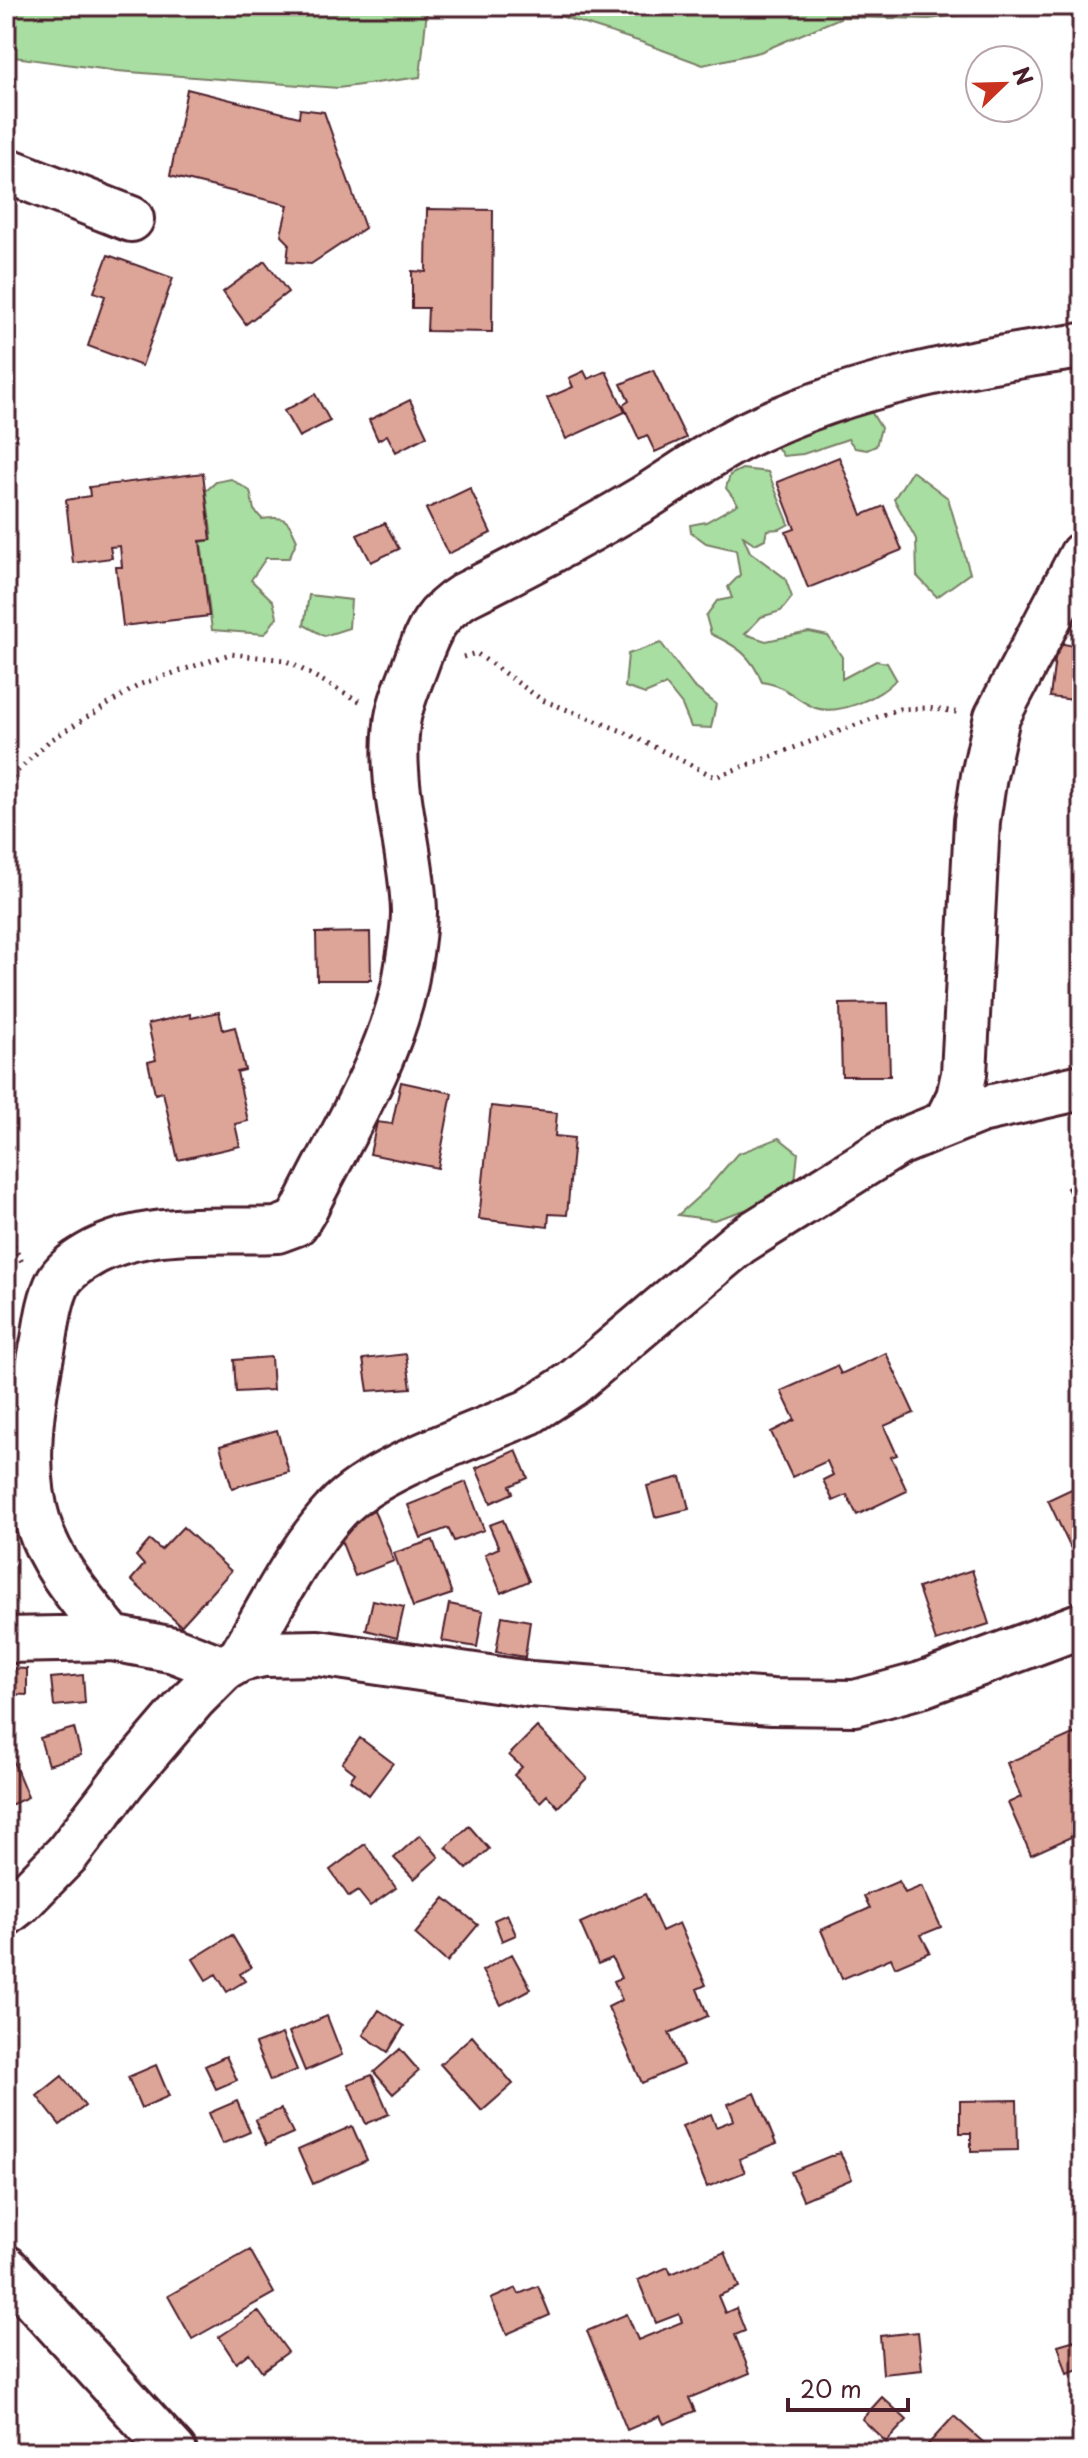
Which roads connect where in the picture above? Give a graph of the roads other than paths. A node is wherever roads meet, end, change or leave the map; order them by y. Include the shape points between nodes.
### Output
1 (6, 170) edge
2 (131, 219) dead end
3 (1082, 346) edge
4 (1082, 555) edge
5 (1082, 1087) edge
6 (947, 1121) junction
7 (1082, 1625) edge
8 (112, 1638) junction
9 (6, 1640) edge
10 (231, 1664) junction
11 (6, 1913) edge
12 (6, 2268) edge
13 (174, 2452) edge

1 - 2 street
3 - 8 street via 932,371 836,398 751,432 606,520 445,607 430,627 397,722 395,774 414,913 408,964 370,1083 299,1220 277,1230 144,1235 102,1248 60,1280 48,1317 30,1435 39,1526 63,1575
4 - 6 street via 997,717 977,821 964,1074
5 - 6 street
6 - 10 street via 898,1143 740,1242 547,1402 370,1483 338,1508
7 - 10 street via 921,1685 855,1703 530,1684 318,1653 263,1654
8 - 9 street
8 - 10 street
10 - 11 street via 123,1781 67,1854
12 - 13 street

